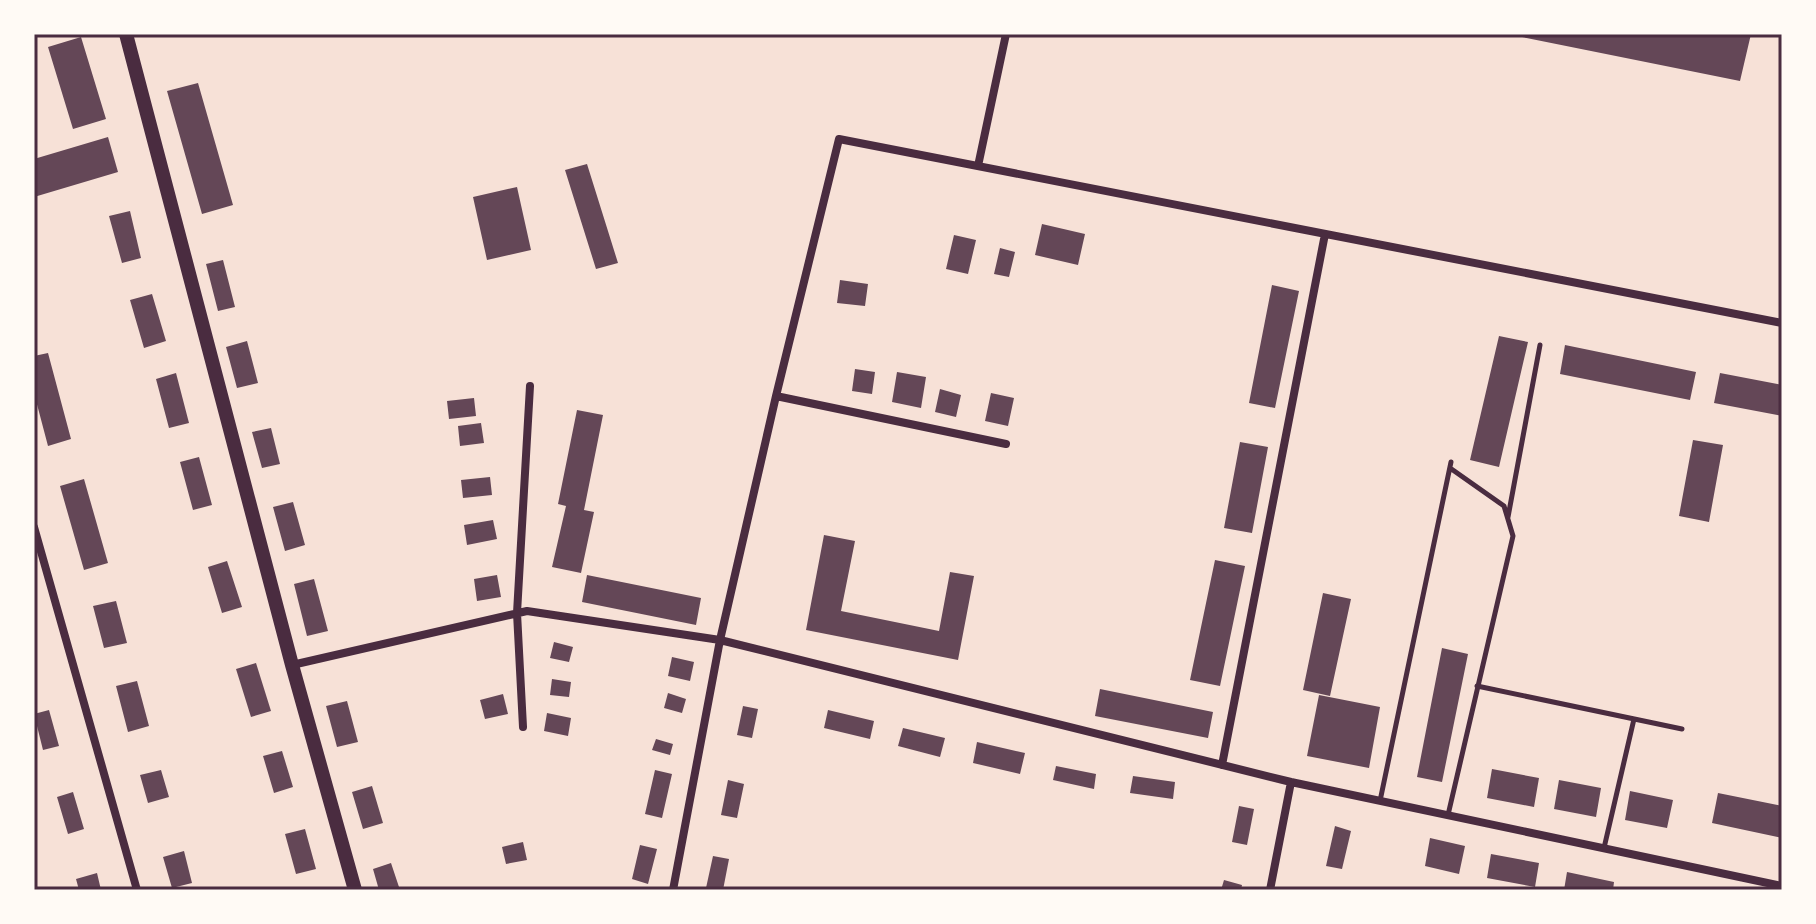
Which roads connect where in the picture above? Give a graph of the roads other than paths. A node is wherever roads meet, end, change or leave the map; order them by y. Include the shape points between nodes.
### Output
1 (126, 34) edge
2 (1006, 34) edge
3 (978, 166) junction
4 (1325, 234) junction
5 (1782, 323) edge
6 (1540, 345) dead end
7 (530, 386) dead end
8 (776, 396) junction
9 (1006, 444) dead end
10 (1508, 518) junction
11 (34, 527) edge
12 (44, 565) junction
13 (34, 567) edge
14 (517, 613) junction
15 (720, 640) junction
16 (292, 665) junction
17 (1477, 686) junction
18 (1634, 719) junction
19 (523, 727) dead end
20 (1682, 729) dead end
21 (1222, 765) junction
22 (1291, 782) junction
23 (1380, 801) junction
24 (1448, 816) junction
25 (1604, 848) junction
26 (1782, 886) edge
27 (137, 890) edge
28 (355, 890) edge
29 (673, 890) edge
30 (1270, 890) edge

1 - 16 main road
2 - 3 street
3 - 4 street
3 - 8 street via 839,139
4 - 5 street
4 - 21 street
6 - 10 lane
7 - 14 street
8 - 9 street
8 - 15 street
10 - 17 lane via 1513,536
10 - 23 lane via 1504,506 1450,465
11 - 12 street
12 - 13 street
12 - 27 street
14 - 15 street
14 - 16 street
14 - 19 street
15 - 21 street
15 - 29 street
16 - 28 main road
17 - 18 lane
17 - 24 lane
18 - 20 lane
18 - 25 lane
21 - 22 street
22 - 23 street
22 - 30 street
23 - 24 street
24 - 25 street
25 - 26 street

